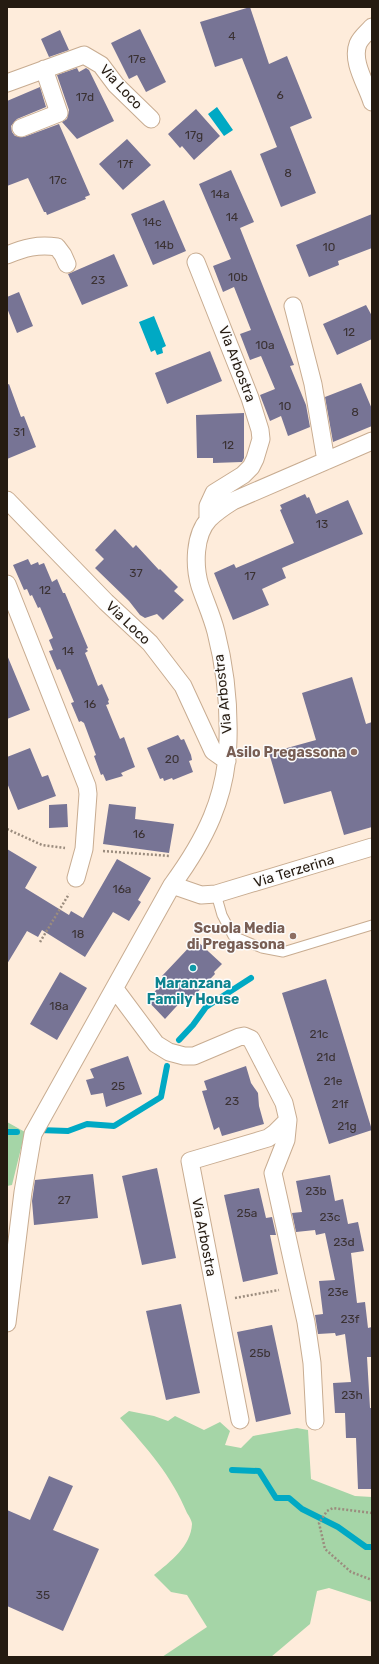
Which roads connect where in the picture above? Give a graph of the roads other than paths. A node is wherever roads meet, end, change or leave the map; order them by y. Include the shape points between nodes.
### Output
1 (372, 28) edge
2 (44, 69) junction
3 (7, 83) edge
4 (372, 102) edge
5 (151, 119) dead end
6 (21, 128) dead end
7 (7, 255) edge
8 (196, 262) dead end
9 (67, 264) dead end
10 (293, 306) dead end
11 (372, 441) edge
12 (326, 461) junction
13 (7, 500) edge
14 (208, 520) junction
15 (7, 584) edge
16 (226, 761) junction
17 (372, 847) edge
18 (76, 878) road end
19 (172, 885) junction
20 (216, 894) junction
21 (372, 926) edge
22 (115, 989) junction
23 (288, 1120) junction
24 (7, 1323) edge
25 (240, 1420) dead end
26 (315, 1421) dead end

1 - 4 street via 361,38 357,50 358,65
2 - 3 street, Via Loco
2 - 5 street, Via Loco via 84,55 102,65 116,85
2 - 6 street via 59,113
7 - 9 street via 26,247 46,245 56,247
8 - 14 street, Via Arbostra via 250,398 261,439 251,467 214,493 208,506
10 - 12 street via 313,384
11 - 12 street, Via Arbostra
12 - 14 street, Via Arbostra via 233,501
13 - 16 street, Via Loco via 106,602 150,643 183,686 213,751
14 - 16 street, Via Arbostra via 197,548 196,565 199,584 216,631 224,674 228,714
15 - 18 street via 84,778 88,794 84,849
16 - 19 street, Via Arbostra via 216,809 192,857
17 - 20 street, Via Terzerina
19 - 20 street, Via Terzerina via 201,895
19 - 22 street, Via Arbostra
20 - 21 lane via 222,915 233,936 262,948 283,952
22 - 23 street via 156,1044 169,1052 194,1056 244,1036 251,1039 284,1103
22 - 24 street, Via Arbostra via 33,1134 23,1192
23 - 25 street, Via Arbostra via 268,1138 190,1161
23 - 26 street via 286,1140 274,1173 299,1287 312,1363

